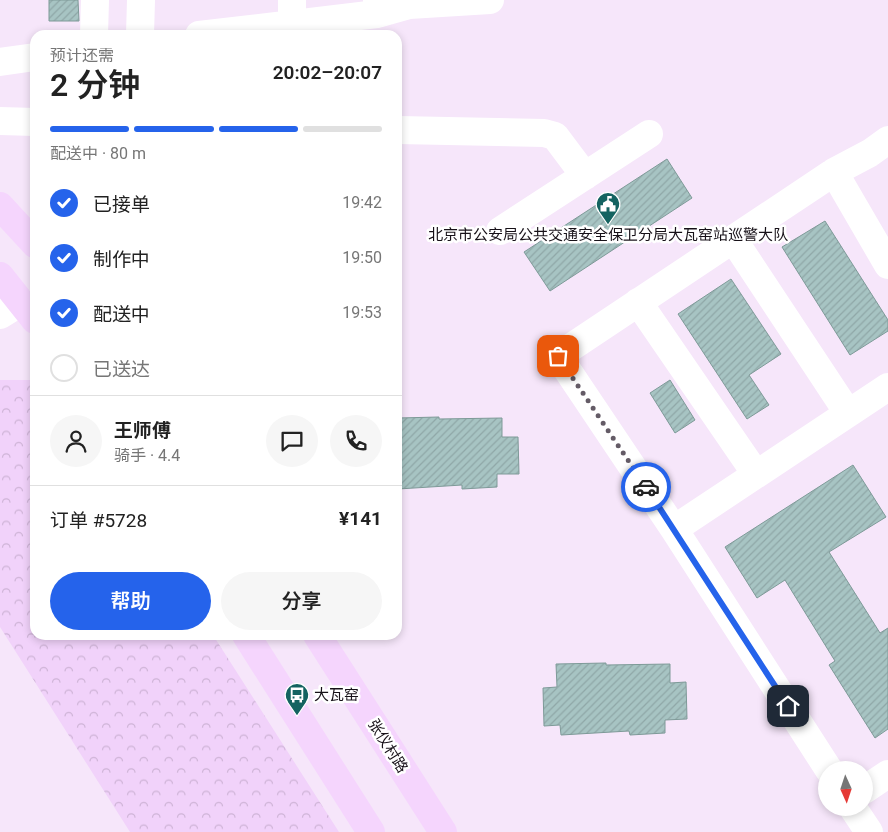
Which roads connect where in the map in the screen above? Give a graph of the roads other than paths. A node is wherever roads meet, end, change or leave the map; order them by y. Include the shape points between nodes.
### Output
1 (95, 0) edge
2 (141, 0) edge
3 (490, 0) edge
4 (377, 7) edge
5 (292, 12) edge
6 (94, 30) edge
7 (140, 30) edge
8 (219, 30) edge
9 (30, 58) edge
10 (0, 62) edge
11 (0, 121) edge
12 (30, 122) edge
13 (402, 130) edge
14 (649, 134) dead end
15 (888, 140) edge
16 (834, 172) junction
17 (585, 176) junction
18 (0, 206) edge
19 (500, 232) dead end
20 (30, 239) edge
21 (733, 240) junction
22 (888, 265) edge
23 (0, 276) edge
24 (638, 302) junction
25 (19, 312) edge
26 (888, 387) edge
27 (848, 414) junction
28 (756, 474) junction
29 (674, 529) junction
30 (249, 640) edge
31 (320, 640) edge
32 (823, 761) edge
33 (888, 774) edge
34 (873, 784) edge
35 (858, 816) edge
36 (371, 832) edge
37 (443, 832) edge
38 (869, 832) edge

1 - 6 street
2 - 7 street
3 - 4 street
4 - 5 street
5 - 8 street
9 - 10 street
11 - 12 street
13 - 17 street via 544,133 555,136
14 - 17 street
15 - 16 street
16 - 21 street
16 - 22 street
17 - 19 street
18 - 20 main road
21 - 24 street
21 - 27 street
23 - 25 main road
24 - 28 street
24 - 29 street via 558,356
26 - 27 street
27 - 28 street
28 - 29 street
29 - 32 street
30 - 36 main road
31 - 37 main road, 张仪村路
33 - 34 street
35 - 38 street

